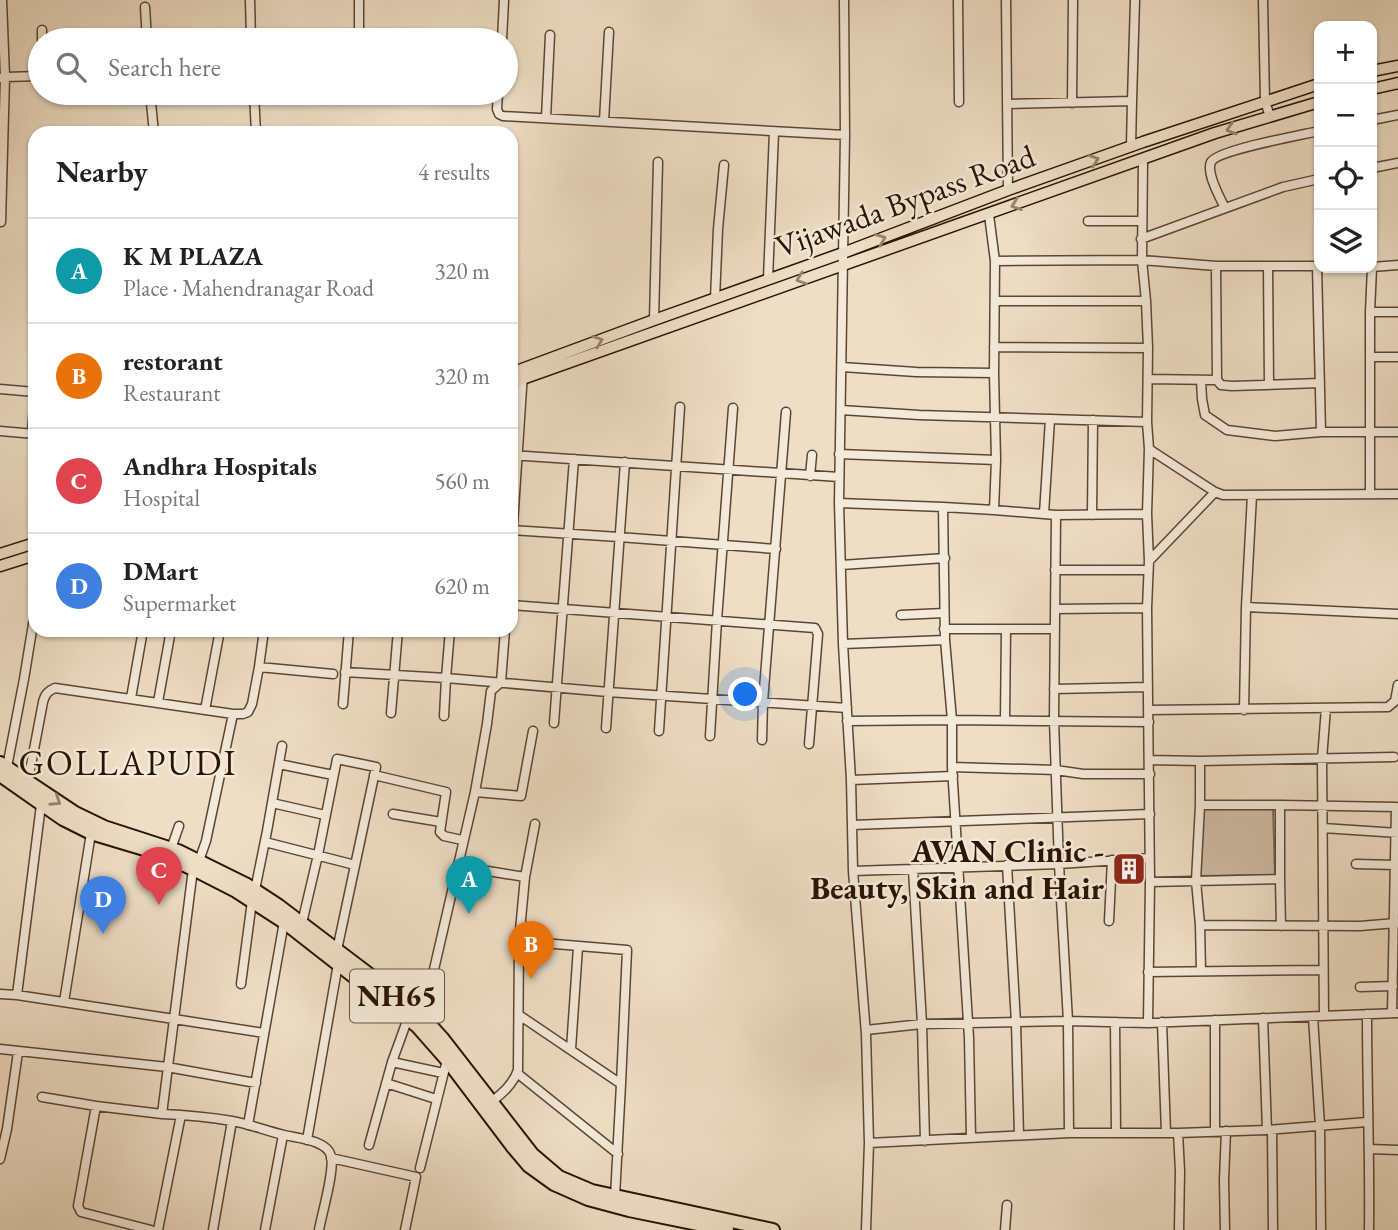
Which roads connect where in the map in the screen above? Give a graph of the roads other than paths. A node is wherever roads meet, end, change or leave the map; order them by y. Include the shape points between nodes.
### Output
1 (2, 0) edge
2 (250, 0) edge
3 (359, 0) edge
4 (504, 0) edge
5 (844, 0) edge
6 (958, 0) edge
7 (1006, 0) edge
8 (1073, 0) edge
9 (1135, 0) edge
10 (1263, 0) edge
11 (145, 7) dead end
12 (146, 28) edge
13 (251, 28) edge
14 (359, 28) edge
15 (503, 28) edge
16 (609, 32) dead end
17 (550, 35) dead end
18 (1398, 66) edge
19 (1377, 70) edge
20 (28, 77) edge
21 (2, 78) edge
22 (1398, 83) edge
23 (1314, 86) edge
24 (1377, 88) edge
25 (1265, 101) junction
26 (959, 102) dead end
27 (1132, 102) junction
28 (1072, 103) junction
29 (1008, 104) junction
30 (1314, 104) edge
31 (151, 105) edge
32 (255, 105) edge
33 (497, 105) edge
34 (1398, 115) edge
35 (1270, 117) junction
36 (546, 118) junction
37 (1377, 119) edge
38 (604, 121) junction
39 (153, 126) edge
40 (256, 126) edge
41 (774, 132) junction
42 (1314, 132) edge
43 (845, 135) junction
44 (1131, 148) junction
45 (1143, 159) junction
46 (658, 162) dead end
47 (1398, 163) edge
48 (724, 164) dead end
49 (1377, 167) edge
50 (1314, 180) edge
51 (1009, 190) junction
52 (1224, 208) junction
53 (989, 215) junction
54 (1087, 221) dead end
55 (1141, 221) junction
56 (2, 222) edge
57 (1142, 239) junction
58 (843, 253) junction
59 (1142, 260) junction
60 (995, 261) junction
61 (843, 265) junction
62 (1398, 265) edge
63 (1216, 266) junction
64 (1268, 266) junction
65 (1314, 267) edge
66 (1377, 267) edge
67 (1318, 273) edge
68 (1372, 273) edge
69 (768, 279) junction
70 (715, 299) junction
71 (996, 301) junction
72 (1146, 301) junction
73 (1370, 312) junction
74 (1398, 312) edge
75 (654, 320) junction
76 (994, 347) junction
77 (1148, 348) junction
78 (1370, 357) junction
79 (1398, 357) edge
80 (842, 367) junction
81 (994, 373) junction
82 (518, 374) edge
83 (523, 374) junction
84 (518, 378) edge
85 (1147, 379) junction
86 (1201, 380) junction
87 (1217, 380) junction
88 (1320, 383) junction
89 (1269, 385) junction
90 (0, 389) edge
91 (28, 391) edge
92 (681, 407) dead end
93 (733, 408) dead end
94 (841, 410) junction
95 (786, 412) dead end
96 (995, 417) junction
97 (1050, 419) junction
98 (1093, 420) junction
99 (1147, 422) junction
100 (518, 425) edge
101 (0, 431) edge
102 (1321, 432) junction
103 (1370, 432) junction
104 (1398, 432) edge
105 (28, 433) edge
106 (1149, 449) junction
107 (839, 454) junction
108 (518, 455) edge
109 (812, 455) dead end
110 (573, 459) junction
111 (996, 460) junction
112 (625, 463) junction
113 (677, 466) junction
114 (727, 470) junction
115 (781, 474) junction
116 (810, 476) junction
117 (839, 477) junction
118 (1215, 492) junction
119 (1370, 494) junction
120 (1398, 494) edge
121 (1252, 495) junction
122 (839, 503) junction
123 (943, 507) junction
124 (994, 510) junction
125 (1044, 514) junction
126 (1056, 514) junction
127 (1147, 514) junction
128 (1091, 515) junction
129 (518, 530) edge
130 (568, 534) junction
131 (619, 537) junction
132 (672, 541) junction
133 (28, 545) edge
134 (722, 545) junction
135 (776, 550) junction
136 (0, 554) edge
137 (28, 557) edge
138 (945, 558) junction
139 (841, 565) junction
140 (1149, 565) junction
141 (0, 566) edge
142 (1055, 570) junction
143 (518, 605) edge
144 (1246, 607) junction
145 (563, 608) junction
146 (1147, 608) junction
147 (1055, 609) junction
148 (614, 612) junction
149 (944, 612) junction
150 (1398, 614) edge
151 (901, 615) dead end
152 (667, 617) junction
153 (717, 620) junction
154 (770, 624) junction
155 (944, 629) junction
156 (1006, 629) junction
157 (1055, 629) junction
158 (31, 637) edge
159 (142, 637) edge
160 (170, 637) edge
161 (219, 637) edge
162 (263, 637) edge
163 (348, 637) edge
164 (398, 637) edge
165 (449, 637) edge
166 (504, 637) edge
167 (944, 640) junction
168 (843, 644) junction
169 (259, 667) junction
170 (345, 672) junction
171 (333, 674) dead end
172 (395, 674) junction
173 (446, 678) junction
174 (501, 682) junction
175 (1398, 685) edge
176 (556, 687) junction
177 (1148, 687) junction
178 (1054, 689) junction
179 (608, 692) junction
180 (661, 695) junction
181 (131, 698) junction
182 (712, 698) junction
183 (158, 702) junction
184 (763, 702) junction
185 (343, 704) dead end
186 (813, 705) junction
187 (847, 708) junction
188 (1326, 708) junction
189 (205, 710) junction
190 (1149, 710) junction
191 (1244, 710) junction
192 (391, 713) dead end
193 (233, 714) junction
194 (444, 716) dead end
195 (952, 720) junction
196 (1005, 720) junction
197 (1054, 720) junction
198 (848, 721) junction
199 (1149, 722) junction
200 (554, 723) dead end
201 (606, 728) dead end
202 (533, 731) dead end
203 (659, 731) dead end
204 (710, 736) dead end
205 (762, 740) dead end
206 (809, 744) dead end
207 (282, 746) dead end
208 (1394, 757) dead end
209 (1322, 759) junction
210 (1149, 760) junction
211 (1199, 761) junction
212 (279, 764) junction
213 (2, 768) edge
214 (1056, 770) junction
215 (952, 772) junction
216 (1150, 774) junction
217 (333, 775) junction
218 (374, 775) junction
219 (851, 780) junction
220 (27, 781) junction
221 (475, 792) junction
222 (272, 803) junction
223 (41, 805) junction
224 (1200, 805) junction
225 (1280, 805) junction
226 (1323, 805) junction
227 (393, 814) dead end
228 (1150, 814) junction
229 (325, 815) junction
230 (1058, 818) junction
231 (956, 820) junction
232 (441, 822) junction
233 (535, 824) dead end
234 (852, 825) junction
235 (179, 826) dead end
236 (1323, 828) junction
237 (1397, 832) edge
238 (91, 833) junction
239 (463, 840) junction
240 (265, 842) junction
241 (171, 849) junction
242 (317, 855) junction
243 (1149, 858) junction
244 (1112, 860) junction
245 (1059, 863) junction
246 (1356, 864) dead end
247 (196, 865) junction
248 (355, 865) junction
249 (1007, 865) junction
250 (1395, 865) junction
251 (457, 866) junction
252 (958, 866) junction
253 (913, 869) junction
254 (853, 871) junction
255 (525, 877) junction
256 (1280, 879) junction
257 (1196, 881) junction
258 (1150, 882) junction
259 (253, 895) junction
260 (1109, 921) dead end
261 (284, 922) junction
262 (302, 923) junction
263 (1396, 923) edge
264 (1200, 925) junction
265 (1281, 926) junction
266 (1323, 926) junction
267 (519, 941) junction
268 (578, 947) junction
269 (337, 950) junction
270 (338, 964) junction
271 (1323, 970) junction
272 (1201, 971) junction
273 (1148, 972) junction
274 (241, 984) dead end
275 (1360, 986) dead end
276 (1393, 986) junction
277 (0, 994) edge
278 (17, 995) junction
279 (64, 1002) junction
280 (1395, 1013) edge
281 (1367, 1014) junction
282 (519, 1015) junction
283 (1324, 1016) junction
284 (423, 1017) junction
285 (1313, 1017) junction
286 (408, 1018) junction
287 (1263, 1018) junction
288 (174, 1019) junction
289 (1215, 1020) junction
290 (1068, 1021) junction
291 (1115, 1022) junction
292 (1162, 1022) junction
293 (1016, 1023) junction
294 (1148, 1023) junction
295 (922, 1024) junction
296 (969, 1024) junction
297 (866, 1030) junction
298 (264, 1033) junction
299 (0, 1049) edge
300 (570, 1049) junction
301 (18, 1052) junction
302 (447, 1060) junction
303 (392, 1062) junction
304 (167, 1068) junction
305 (443, 1073) junction
306 (517, 1073) junction
307 (256, 1083) junction
308 (386, 1083) junction
309 (621, 1084) junction
310 (42, 1097) dead end
311 (436, 1099) junction
312 (491, 1102) junction
313 (96, 1106) junction
314 (162, 1114) junction
315 (181, 1115) junction
316 (232, 1121) junction
317 (1367, 1122) junction
318 (248, 1125) junction
319 (1320, 1126) junction
320 (1270, 1130) junction
321 (1215, 1131) junction
322 (1226, 1131) junction
323 (1069, 1133) junction
324 (1116, 1133) junction
325 (1166, 1133) junction
326 (1178, 1133) junction
327 (283, 1135) junction
328 (1019, 1135) junction
329 (971, 1138) junction
330 (307, 1140) junction
331 (925, 1141) junction
332 (869, 1143) junction
333 (369, 1145) dead end
334 (1370, 1149) junction
335 (1398, 1150) edge
336 (618, 1154) junction
337 (331, 1158) junction
338 (0, 1159) edge
339 (420, 1168) dead end
340 (615, 1196) junction
341 (1007, 1205) dead end
342 (685, 1226) edge
343 (151, 1230) edge
344 (158, 1230) edge
345 (213, 1230) edge
346 (265, 1230) edge
347 (319, 1230) edge
348 (405, 1230) edge
349 (727, 1230) edge
350 (773, 1230) edge
351 (866, 1230) edge
352 (1005, 1230) edge
353 (1179, 1230) edge
354 (1225, 1230) edge
355 (1273, 1230) edge
356 (1321, 1230) edge
357 (1369, 1230) edge

1 - 21 street
2 - 13 street
3 - 14 street
4 - 15 street
5 - 43 street
6 - 26 street
7 - 29 street
8 - 28 street
9 - 27 street
10 - 25 street
11 - 12 street
16 - 38 street
17 - 36 street
18 - 19 main road
20 - 21 street
21 - 56 street
22 - 24 main road
23 - 25 main road, Vijawada Bypass Road
25 - 35 street
25 - 44 main road, Vijawada Bypass Road
27 - 28 street
27 - 44 street
28 - 29 street
29 - 51 street
30 - 35 main road, Vijawada Bypass Road
31 - 39 street
32 - 40 street
33 - 36 street via 503,116
34 - 37 street
35 -> 45 main road, Vijawada Bypass Road
36 - 38 street
38 - 41 street
41 - 43 street
41 - 69 street
42 - 52 street via 1215,158 1210,168
43 - 58 street
51 -> 44 main road, Vijawada Bypass Road
45 -> 53 main road, Vijawada Bypass Road
45 - 55 street
46 - 75 street
47 - 49 street
48 - 70 street
50 - 52 street
58 -> 51 main road, Vijawada Bypass Road
52 - 57 street
53 - 60 street
53 - 61 main road, Vijawada Bypass Road
54 - 55 street
55 - 57 street
57 - 59 street
58 - 61 street
58 - 69 main road, Vijawada Bypass Road
59 - 60 street
59 - 63 street
59 - 72 street
60 - 71 street
61 - 80 street
61 -> 83 main road, Vijawada Bypass Road
62 - 66 street
63 - 64 street
63 - 87 street
64 - 65 street
64 - 89 street
67 - 88 street
68 - 73 street
69 - 70 main road, Vijawada Bypass Road
70 - 75 main road, Vijawada Bypass Road
71 - 72 street
71 - 76 street
72 - 77 street
73 - 74 street
73 - 78 street
83 -> 75 main road, Vijawada Bypass Road
76 - 77 street
76 - 81 street
77 - 85 street
78 - 79 street
78 - 103 street
80 - 81 street
80 - 94 street
81 - 96 street
82 - 83 main road, Vijawada Bypass Road
83 - 84 main road, Vijawada Bypass Road
83 - 100 street
85 - 86 street
85 - 99 street
86 - 87 street
86 - 102 street via 1205,415 1227,430 1275,436
87 - 89 street via 1221,385
88 - 89 street
88 - 102 street
90 - 91 street
92 - 113 street
93 - 114 street
94 - 96 street
94 - 107 street
95 - 115 street
96 - 97 street
96 - 111 street
97 - 98 street
97 - 125 street
98 - 99 street
98 - 128 street
99 - 106 street
101 - 105 street
102 - 103 street
103 - 104 street
103 - 119 street
106 - 118 street
106 - 127 street
107 - 111 street
107 - 117 street
108 - 110 street
109 - 116 street
110 - 112 street
110 - 130 street
111 - 124 street
112 - 113 street
112 - 131 street
113 - 114 street
113 - 132 street
114 - 115 street
114 - 134 street
115 - 116 street
115 - 135 street
116 - 117 street
117 - 122 street
118 - 121 street
118 - 140 street
119 - 120 street
119 - 121 street
121 - 144 street
122 - 123 street
122 - 139 street
123 - 124 street
123 - 138 street
124 - 125 street
125 - 126 street
126 - 128 street
126 - 142 street
127 - 128 street
127 - 140 street
129 - 130 street
130 - 131 street
130 - 145 street
131 - 132 street
131 - 148 street
132 - 134 street
132 - 152 street
133 - 136 main road
134 - 135 street
134 - 153 street
135 - 154 street
137 - 141 main road
138 - 139 street
138 - 149 street
139 - 168 street
140 - 142 street
140 - 146 street
142 - 147 street
143 - 145 street
144 - 150 street
144 - 191 street
145 - 148 street
145 - 176 street
146 - 147 street
146 - 177 street
147 - 157 street
148 - 152 street
148 - 179 street
149 - 151 street
149 - 155 street
152 - 153 street
152 - 180 street
153 - 154 street
153 - 182 street
154 - 184 street
154 - 186 street via 817,629
155 - 156 street
155 - 167 street
156 - 157 street
156 - 196 street
157 - 178 street
158 - 213 street
159 - 181 street
160 - 183 street
161 - 189 street
162 - 169 street
163 - 170 street
164 - 172 street
165 - 173 street
166 - 174 street
167 - 168 street
167 - 195 street
168 - 187 street
169 - 171 street
169 - 193 street via 248,712
170 - 172 street
170 - 185 street
172 - 173 street
172 - 192 street
173 - 174 street
173 - 194 street
174 - 176 street
174 - 221 street via 491,691
175 - 188 street via 1395,701 1388,707
176 - 179 street
176 - 200 street
177 - 178 street
177 - 190 street
178 - 197 street
179 - 180 street
179 - 201 street
180 - 182 street
180 - 203 street
181 - 183 street
181 - 220 street via 50,690 43,702
182 - 184 street
182 - 204 street
183 - 189 street
184 - 186 street
184 - 205 street
186 - 187 street
186 - 206 street
187 - 198 street
188 - 191 street
188 - 209 street
189 - 193 street
190 - 191 street
190 - 199 street
193 - 247 street via 206,841
195 - 196 street
195 - 198 street
195 - 215 street
196 - 197 street
197 - 199 street
197 - 214 street
198 - 219 street
199 - 210 street
202 - 221 street via 521,796
207 - 212 street
208 - 209 street
209 - 211 street
209 - 226 street
210 - 211 street
210 - 216 street
211 - 224 street
212 - 217 street
212 - 222 street
213 - 220 highway, NH65
213 - 223 highway, NH65
214 - 215 street
214 - 216 street
214 - 230 street
215 - 219 street
215 - 231 street
216 - 228 street
217 - 218 street via 337,759 376,767
217 - 229 street
218 - 232 street via 446,792
218 - 248 street
219 - 234 street
220 -> 241 highway, NH65 via 104,827
221 - 239 street
222 - 229 street
222 - 240 street
223 - 238 highway, NH65
223 - 278 street
224 - 225 street
224 - 257 street
225 - 226 street
225 - 256 street
226 - 236 street
226 - 237 street via 1396,807
227 - 232 street
228 - 230 street
228 - 243 street
229 - 242 street
230 - 231 street
230 - 245 street
231 - 234 street
231 - 252 street
232 - 239 street via 441,835
233 - 255 street
234 - 254 street
235 - 241 street
236 - 237 street
236 - 266 street
237 - 250 street
238 - 247 highway, NH65
238 - 279 street
239 - 251 street
240 - 242 street
240 - 259 street
241 - 247 highway, NH65
242 - 248 street
242 - 262 street
243 - 244 street
243 - 258 street
244 - 245 street
244 - 260 street
245 - 249 street
245 - 290 street
246 - 250 street
247 - 259 highway, NH65
247 - 288 street
248 - 269 street
249 - 252 street
249 - 293 street
250 - 263 street
251 - 255 street
251 - 284 street
252 - 253 street
252 - 296 street
253 - 254 street
253 - 295 street
254 - 297 street
255 - 267 street
256 - 257 street
256 - 265 street
257 - 258 street
257 - 264 street
258 - 273 street
259 - 261 highway, NH65
259 - 262 highway, NH65
259 - 274 street
261 - 270 highway, NH65
261 - 298 street
262 - 269 highway, NH65
263 - 266 street
263 - 276 street
264 - 265 street
264 - 272 street
265 - 266 street
266 - 271 street
267 - 268 street
267 - 282 street
268 - 300 street
268 - 309 street via 627,950
269 - 284 highway, NH65
270 - 286 highway, NH65
270 - 330 street
271 - 272 street
271 - 283 street
272 - 273 street
273 - 294 street
275 - 276 street
276 - 280 street
277 - 278 street
278 - 279 street
279 - 288 street
280 - 281 street
281 - 283 street
281 - 317 street
282 - 300 street
282 - 306 street
283 - 285 street
284 - 312 highway, NH65
285 - 287 street
285 - 319 street
286 - 302 highway, NH65
286 - 303 street
287 - 289 street
287 - 320 street
288 - 298 street
288 - 304 street
289 - 292 street
289 - 321 street
290 - 291 street
290 - 293 street
290 - 323 street
291 - 294 street
291 - 324 street
292 - 294 street
292 - 325 street
293 - 296 street
293 - 328 street
295 - 296 street
295 - 297 street
295 - 331 street
296 - 329 street
297 - 332 street
298 - 307 street
299 - 301 street
300 - 309 street
301 - 304 street
301 - 338 street
302 - 305 street
302 - 342 highway, NH65 via 512,1146 541,1176 588,1199
303 - 305 street
303 - 308 street
304 - 307 street
304 - 314 street
305 - 311 street
306 - 312 street
306 - 336 street
307 - 318 street
308 - 311 street
308 - 333 street
309 - 336 street
310 - 313 street
311 - 339 street
312 - 340 highway, NH65 via 545,1167 573,1184
313 - 314 street
313 - 343 street via 78,1206 81,1212
314 - 315 street
315 - 316 street
315 - 344 street
316 - 318 street
316 - 345 street
317 - 319 street
317 - 334 street
318 - 327 street
319 - 320 street
319 - 356 street
320 - 322 street
320 - 355 street
321 - 322 street
321 - 326 street
322 - 354 street
323 - 324 street
323 - 328 street
324 - 325 street
325 - 326 street
326 - 353 street
327 - 330 street
327 - 346 street
328 - 329 street
329 - 331 street
330 - 337 street via 328,1149
331 - 332 street
332 - 351 street
334 - 335 street
334 - 357 street
336 - 340 street
337 - 347 street
337 - 348 street via 416,1177
340 - 350 highway, NH65
341 - 352 street
342 - 349 highway, NH65

